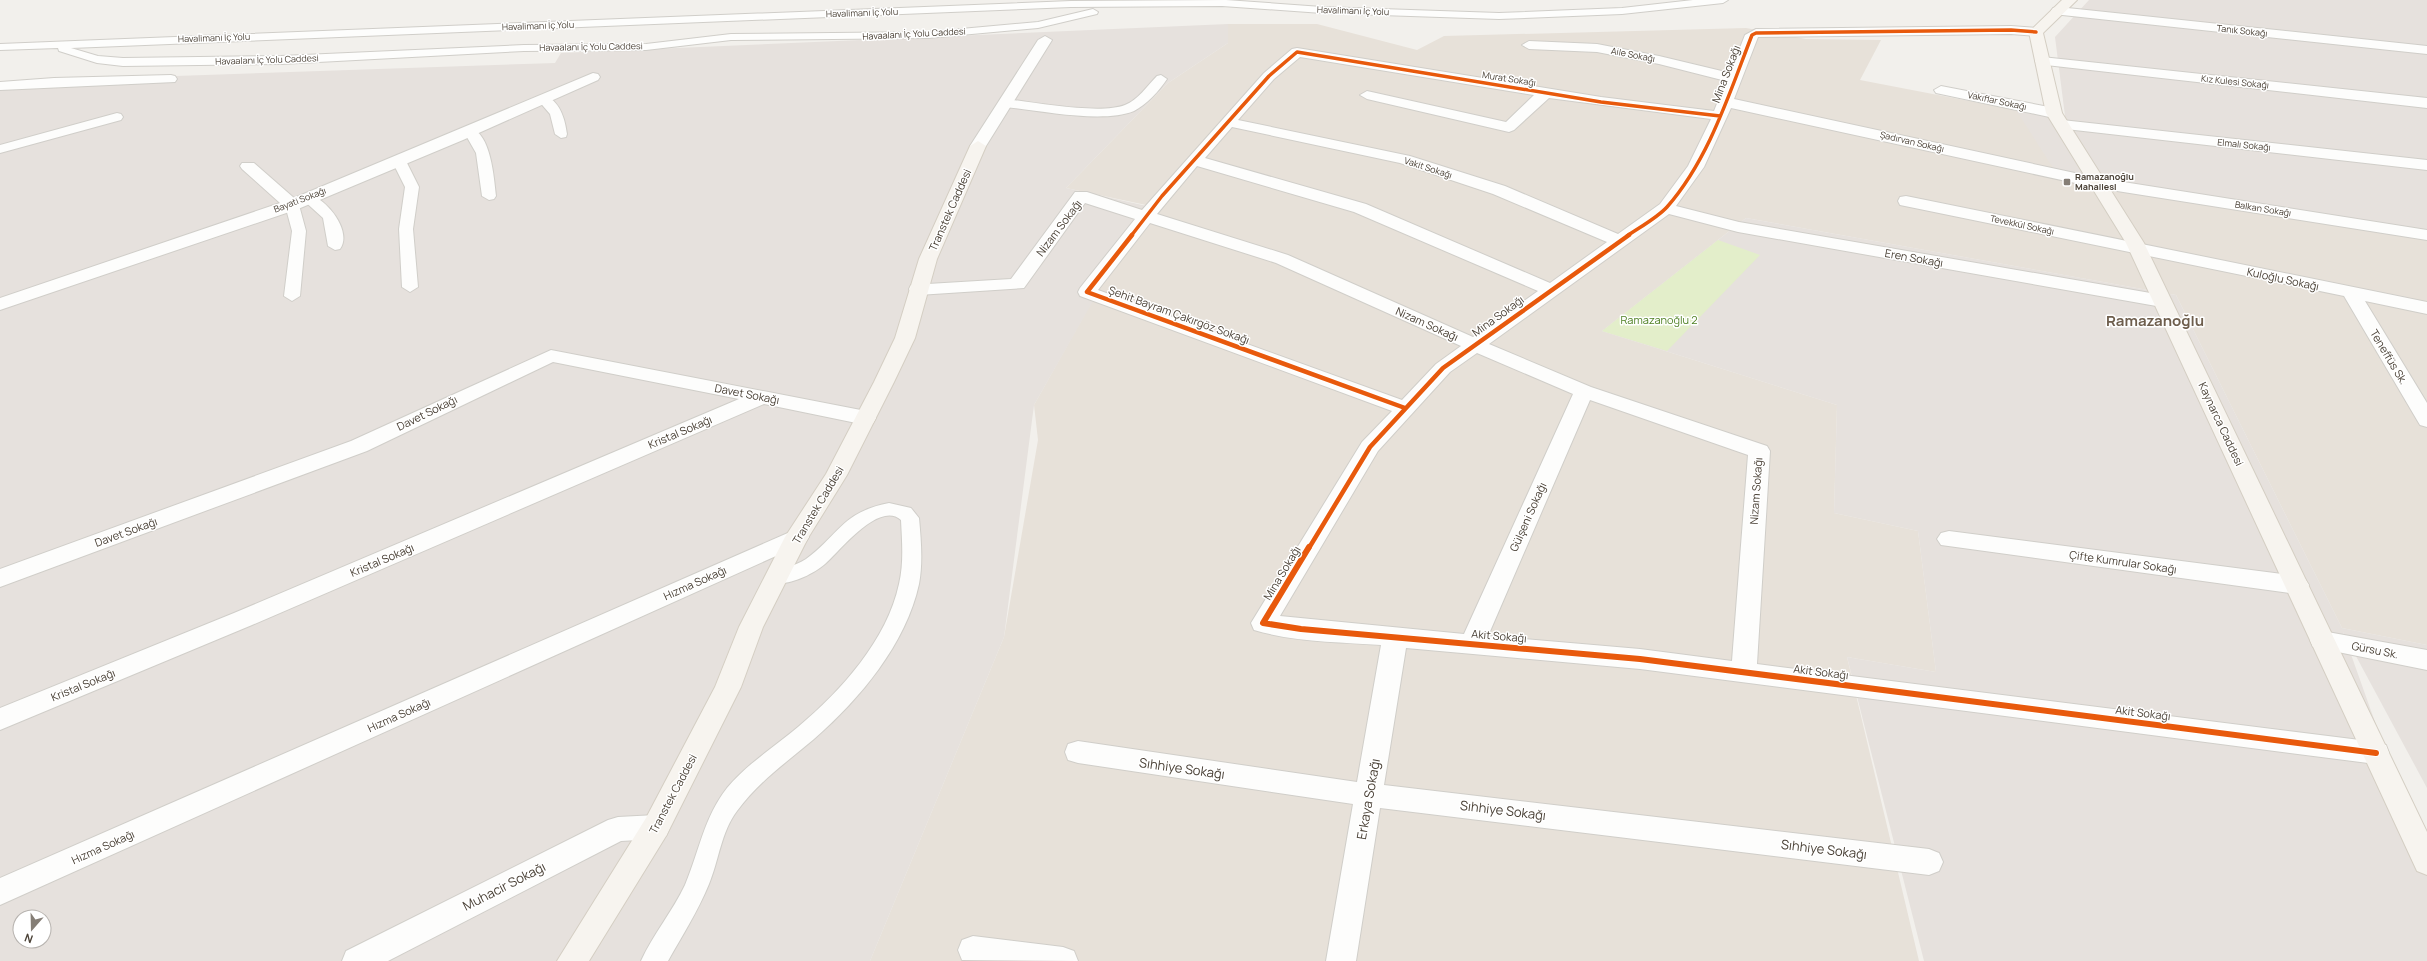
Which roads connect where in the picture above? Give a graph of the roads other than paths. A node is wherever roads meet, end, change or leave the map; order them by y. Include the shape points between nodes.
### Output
1 (1723, 0) edge
2 (1132, 3) junction
3 (2064, 6) edge
4 (2036, 32) junction
5 (1045, 40) dead end
6 (49, 45) junction
7 (1529, 45) dead end
8 (0, 47) edge
9 (2427, 50) edge
10 (1297, 52) joint
11 (2042, 61) junction
12 (593, 77) dead end
13 (171, 79) dead end
14 (1161, 79) dead end
15 (1736, 79) junction
16 (0, 86) edge
17 (1941, 90) dead end
18 (1545, 93) junction
19 (1367, 95) dead end
20 (543, 99) junction
21 (1005, 103) junction
22 (2427, 103) edge
23 (1723, 109) junction
24 (117, 117) dead end
25 (2058, 119) junction
26 (1228, 122) junction
27 (470, 132) junction
28 (561, 134) dead end
29 (978, 146) joint
30 (0, 149) edge
31 (1194, 160) junction
32 (399, 161) junction
33 (248, 166) dead end
34 (2427, 166) edge
35 (2098, 183) junction
36 (489, 196) dead end
37 (308, 198) junction
38 (1906, 201) dead end
39 (292, 205) junction
40 (1666, 208) junction
41 (1146, 217) junction
42 (2427, 235) edge
43 (1620, 241) junction
44 (335, 246) dead end
45 (2138, 250) junction
46 (410, 287) dead end
47 (918, 289) junction
48 (1552, 290) junction
49 (2351, 293) junction
50 (292, 296) dead end
51 (2162, 301) junction
52 (0, 304) edge
53 (2427, 308) edge
54 (1475, 345) junction
55 (1584, 391) junction
56 (763, 397) junction
57 (1405, 408) junction
58 (866, 418) junction
59 (2427, 420) edge
60 (797, 537) junction
61 (1949, 539) dead end
62 (778, 577) junction
63 (0, 578) edge
64 (2297, 585) junction
65 (1263, 623) joint
66 (1395, 637) junction
67 (2322, 640) junction
68 (1472, 644) junction
69 (2427, 660) edge
70 (1744, 672) junction
71 (0, 719) edge
72 (1078, 752) dead end
73 (2376, 752) junction
74 (1369, 795) junction
75 (656, 827) junction
76 (1929, 862) dead end
77 (2427, 862) edge
78 (0, 892) edge
79 (973, 950) dead end
80 (357, 961) edge
81 (572, 961) edge
82 (654, 961) edge
83 (1063, 961) edge
84 (1341, 961) edge

1 - 2 lane, Havalimanı İç Yolu via 1622,11 1499,16 1322,10 1222,3
2 - 6 lane, Havalimanı İç Yolu
2 - 6 lane, Havaalanı İç Yolu Caddesi via 1038,24 960,33 886,37 731,37 646,46 580,46 281,60 167,62 97,59
3 - 4 main road
3 - 9 street, Tanık Sokağı
4 - 11 main road, Kaynarca Caddesi
4 - 15 street, Mina Sokağı via 2012,30 1867,34 1756,33 1749,41
5 - 21 street, Transtek Caddesi
6 - 8 lane, Havalimanı İç Yolu
7 - 15 street, Aile Sokağı via 1597,48
10 - 18 street, Murat Sokağı
10 - 26 street, Şehit Bayram Çakırgöz Sokağı via 1269,76
11 - 22 street, Kız Kulesi Sokağı
11 - 25 main road, Kaynarca Caddesi
12 - 20 street, Bayati Sokağı
13 - 16 lane
14 - 21 lane via 1130,107 1120,110 1101,111
15 - 23 street, Mina Sokağı
17 - 25 street, Vakıflar Sokağı
18 - 19 street via 1509,127
18 - 23 street, Murat Sokağı
20 - 27 street, Bayati Sokağı
20 - 28 lane via 553,106 559,117
21 - 29 street, Transtek Caddesi
23 - 35 street, Şadırvan Sokağı
23 - 40 street, Mina Sokağı via 1696,166
24 - 30 lane
25 - 34 street, Elmalı Sokağı
25 - 35 main road, Kaynarca Caddesi
26 - 31 street, Şehit Bayram Çakırgöz Sokağı
26 - 43 street, Vakit Sokağı via 1404,159 1499,190
27 - 32 street, Bayati Sokağı
27 - 36 lane via 478,140 487,173
29 - 47 main road, Transtek Caddesi via 928,259
31 - 41 street, Şehit Bayram Çakırgöz Sokağı
31 - 48 street via 1360,208
32 - 37 street, Bayati Sokağı
32 - 46 lane via 412,187 406,229
33 - 39 street
35 - 42 street, Balkan Sokağı
35 - 45 main road, Kaynarca Caddesi
37 - 39 street, Bayati Sokağı
37 - 44 lane via 320,205 334,222
38 - 45 street, Tevekkül Sokağı
39 - 50 lane via 299,231
39 - 52 street, Bayati Sokağı
40 - 43 street, Mina Sokağı
40 - 51 street, Eren Sokağı via 1738,226
41 - 47 street, Nizam Sokağı via 1081,196 1017,284
41 - 54 street, Nizam Sokağı via 1282,259
41 - 57 street, Şehit Bayram Çakırgöz Sokağı via 1087,292
43 - 48 street, Mina Sokağı
45 - 49 street, Kuloğlu Sokağı
45 - 51 main road, Kaynarca Caddesi
47 - 58 main road, Transtek Caddesi via 905,338
48 - 54 street, Mina Sokağı
49 - 53 street, Kuloğlu Sokağı
49 - 59 street, Teneffüs Sk.
51 - 64 main road, Kaynarca Caddesi
54 - 55 street, Nizam Sokağı
54 - 57 street, Mina Sokağı via 1443,368
55 - 68 street, Gülşeni Sokağı
55 - 70 street, Nizam Sokağı via 1759,451
56 - 58 street, Davet Sokağı
56 - 63 street, Davet Sokağı via 551,356 359,446
56 - 71 street, Kristal Sokağı via 250,616
57 - 65 street, Mina Sokağı via 1370,446
58 - 60 main road, Transtek Caddesi via 836,475
60 - 62 main road, Transtek Caddesi
60 - 78 street, Hızma Sokağı
61 - 64 street, Çifte Kumrular Sokağı
62 - 75 main road, Transtek Caddesi via 751,627 728,687
62 - 82 lane via 810,566 851,526 865,518 893,509 907,513 910,518 912,567 904,604 893,629 858,680 834,706 759,771 727,806 716,826 687,908
64 - 67 main road, Kaynarca Caddesi
65 - 66 street, Akit Sokağı
66 - 68 street, Akit Sokağı
66 - 74 street, Erkaya Sokağı
67 - 69 street, Gürsu Sk.
67 - 73 main road, Kaynarca Caddesi
68 - 70 street, Akit Sokağı via 1640,659
70 - 73 street, Akit Sokağı
72 - 74 street, Sıhhiye Sokağı
73 - 77 main road, Kaynarca Caddesi
74 - 76 street, Sıhhiye Sokağı
74 - 84 street, Erkaya Sokağı
75 - 80 street, Muhacir Sokağı via 618,829
75 - 81 main road, Transtek Caddesi
79 - 83 street

